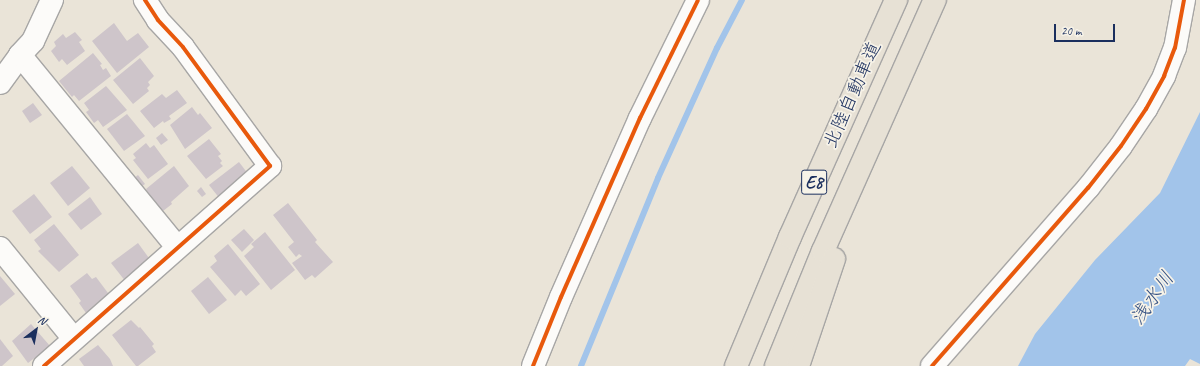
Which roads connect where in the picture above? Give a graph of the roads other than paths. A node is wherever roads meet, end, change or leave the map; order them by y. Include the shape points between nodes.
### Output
1 (52, 0) edge
2 (145, 0) edge
3 (698, 0) edge
4 (896, 0) edge
5 (935, 0) edge
6 (1184, 0) edge
7 (20, 55) junction
8 (0, 83) edge
9 (853, 94) junction
10 (885, 110) junction
11 (177, 247) junction
12 (0, 248) edge
13 (74, 339) junction
14 (44, 366) edge
15 (533, 366) edge
16 (723, 366) edge
17 (736, 366) edge
18 (776, 366) edge
19 (798, 366) edge
20 (932, 366) edge

1 - 7 street via 33,41
2 - 11 street via 158,20 183,47 270,166
3 - 15 street via 640,118
4 - 9 highway, 北陸自動車道 / E8
5 - 10 highway, 北陸自動車道 / E8
6 - 20 street via 1174,48 1164,76 1121,146 1088,188
7 - 8 street
7 - 11 street
9 - 16 highway via 790,214
9 - 17 highway, 北陸自動車道 / E8
10 - 18 highway, 北陸自動車道 / E8
10 - 19 highway
11 - 13 street
12 - 13 street
13 - 14 street

